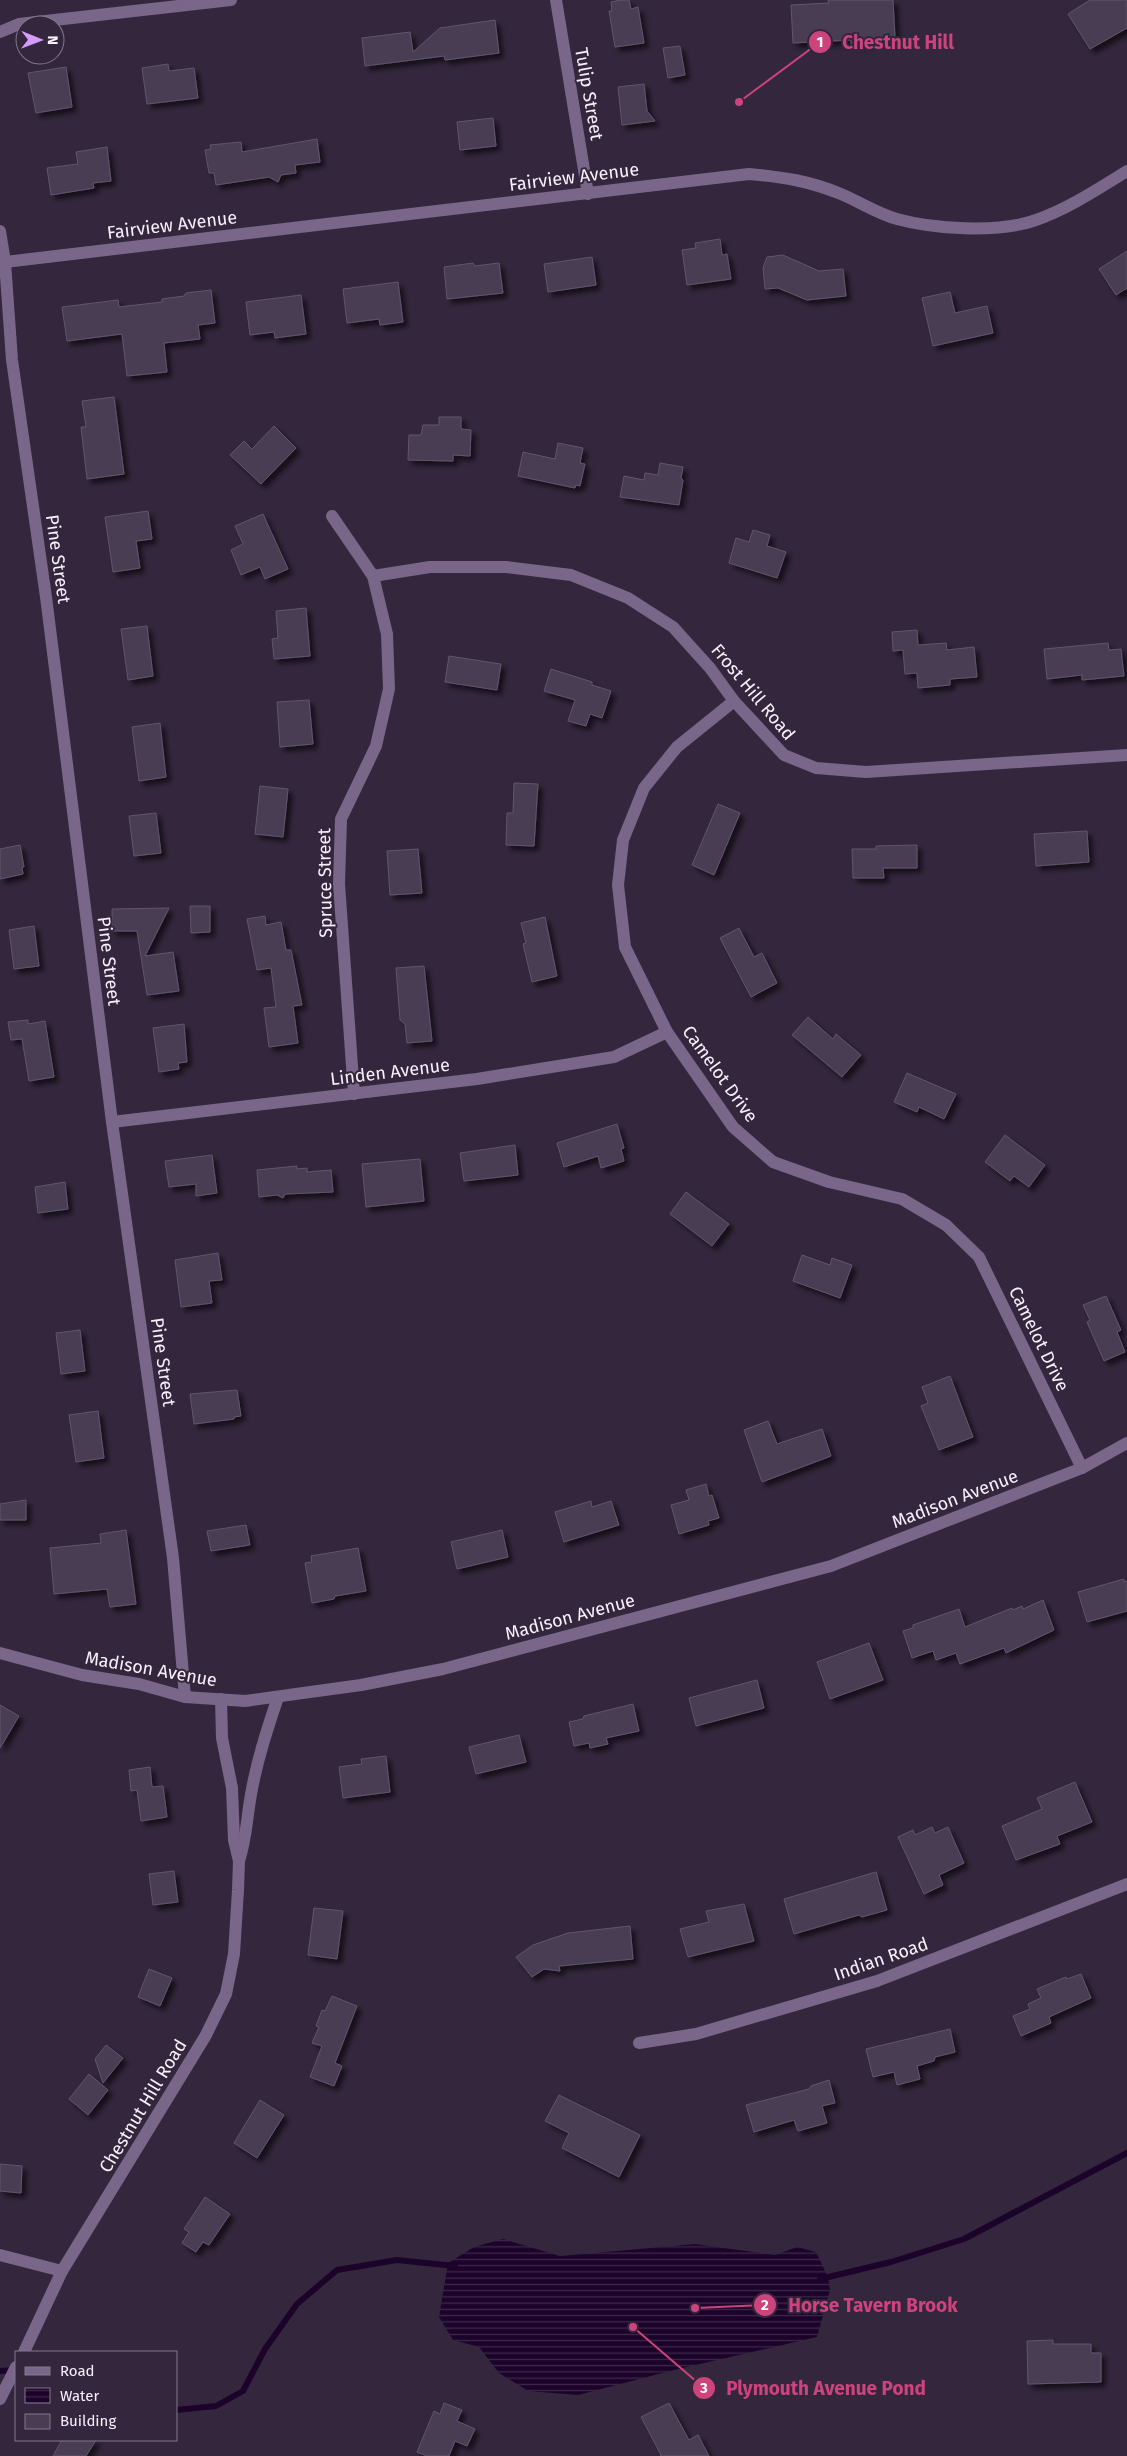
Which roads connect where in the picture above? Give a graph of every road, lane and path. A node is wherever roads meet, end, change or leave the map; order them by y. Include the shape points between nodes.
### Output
1 (231, 0) edge
2 (556, 0) edge
3 (0, 32) edge
4 (1127, 171) edge
5 (588, 194) junction
6 (0, 230) edge
7 (5, 262) junction
8 (6, 361) edge
9 (332, 516) dead end
10 (373, 576) junction
11 (734, 701) junction
12 (1127, 755) edge
13 (667, 1032) junction
14 (354, 1094) junction
15 (112, 1122) junction
16 (1127, 1443) edge
17 (1082, 1468) junction
18 (0, 1653) edge
19 (185, 1696) junction
20 (278, 1696) junction
21 (221, 1699) junction
22 (239, 1860) junction
23 (1127, 1884) edge
24 (639, 2043) dead end
25 (0, 2255) edge
26 (62, 2272) junction
27 (24, 2351) edge
28 (15, 2369) edge
29 (1, 2396) edge

1 - 3 street via 19,24
2 - 5 street, Tulip Street
4 - 5 street, Fairview Avenue via 1033,221 985,228 948,228 897,219 790,177 758,174
5 - 7 street, Fairview Avenue
6 - 7 street, Pine Street
7 - 8 street, Pine Street
8 - 15 street, Pine Street via 46,597
9 - 10 street, Spruce Street
10 - 11 street, Frost Hill Road via 430,568 506,567 571,575 628,598 673,627
10 - 14 street, Spruce Street via 387,634 389,689 376,746 341,819 339,884
11 - 12 street, Frost Hill Road via 784,755 816,768 866,772
11 - 13 street, Camelot Drive via 677,747 649,781 623,840 618,885 625,947
13 - 14 street, Linden Avenue via 614,1057
13 - 17 street, Camelot Drive via 733,1127 773,1162 829,1182 902,1200 946,1224 979,1257
14 - 15 street, Linden Avenue
15 - 19 street, Pine Street via 173,1558
16 - 17 street, Madison Avenue
17 - 20 street, Madison Avenue via 831,1566 443,1669 361,1685
18 - 19 street, Madison Avenue via 82,1675 139,1684
19 - 21 street, Madison Avenue
20 - 21 street, Madison Avenue via 245,1701
20 - 22 street, Chestnut Hill Road via 258,1759 246,1838
21 - 22 street, Chestnut Hill Road via 222,1738 232,1788 234,1840
22 - 26 street, Chestnut Hill Road via 234,1954 226,1994 206,2035
23 - 24 street, Indian Road via 877,1981 696,2034
25 - 26 street
26 - 27 street, Chestnut Hill Road
28 - 29 street

